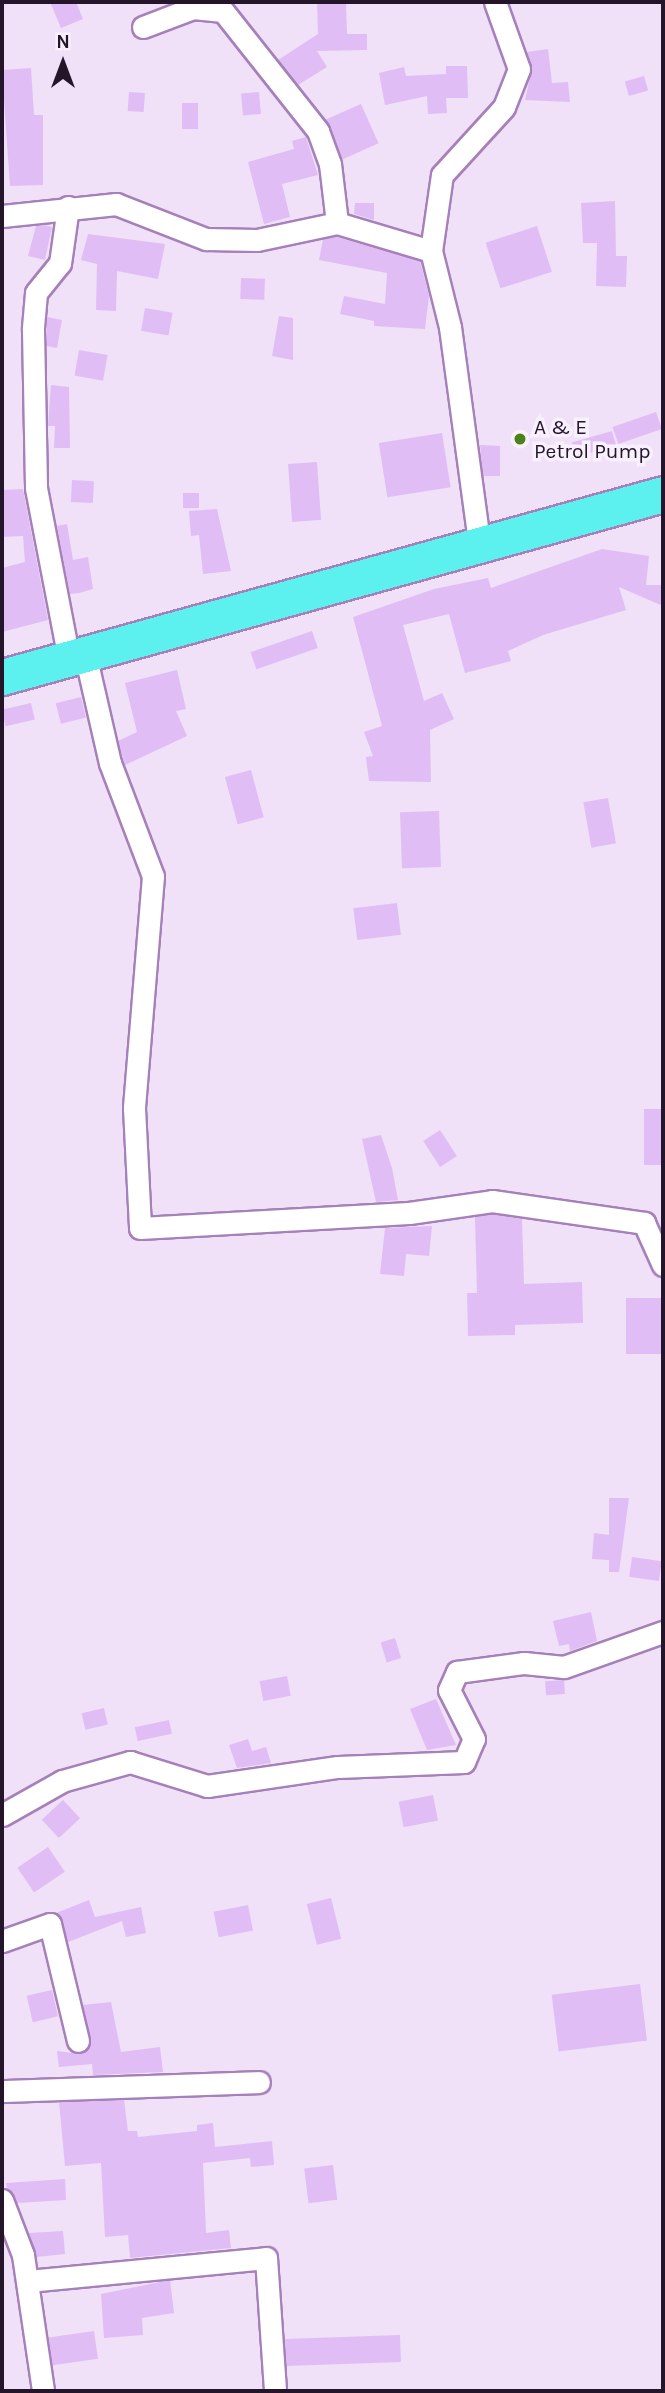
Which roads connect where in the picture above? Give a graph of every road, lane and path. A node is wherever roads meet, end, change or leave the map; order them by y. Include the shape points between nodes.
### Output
1 (495, 2) edge
2 (143, 27) dead end
3 (68, 207) junction
4 (2, 216) edge
5 (337, 223) junction
6 (431, 251) junction
7 (663, 494) edge
8 (480, 549) junction
9 (77, 656) junction
10 (2, 677) edge
11 (663, 1265) edge
12 (663, 1632) edge
13 (2, 1815) edge
14 (2, 1941) edge
15 (78, 2041) dead end
16 (259, 2082) dead end
17 (2, 2091) edge
18 (2, 2200) edge
19 (28, 2281) junction
20 (43, 2391) edge
21 (275, 2391) edge

1 - 6 street via 519,69 504,107 442,175
2 - 5 street via 193,8 223,11 237,25 318,131 330,164
3 - 4 street
3 - 5 street via 116,204 206,239 257,240
3 - 9 street via 60,263 36,293 36,488
5 - 6 street
6 - 8 street via 450,327
7 - 8 highway
8 - 9 highway
9 - 10 highway
9 - 11 street via 110,763 153,876 134,1108 140,1228 409,1213 492,1201 644,1223
12 - 13 street via 564,1667 524,1663 457,1672 449,1690 474,1739 464,1762 338,1766 207,1786 130,1762 62,1781
14 - 15 street via 50,1924
16 - 17 street
18 - 19 street
19 - 20 street
19 - 21 street via 266,2259

